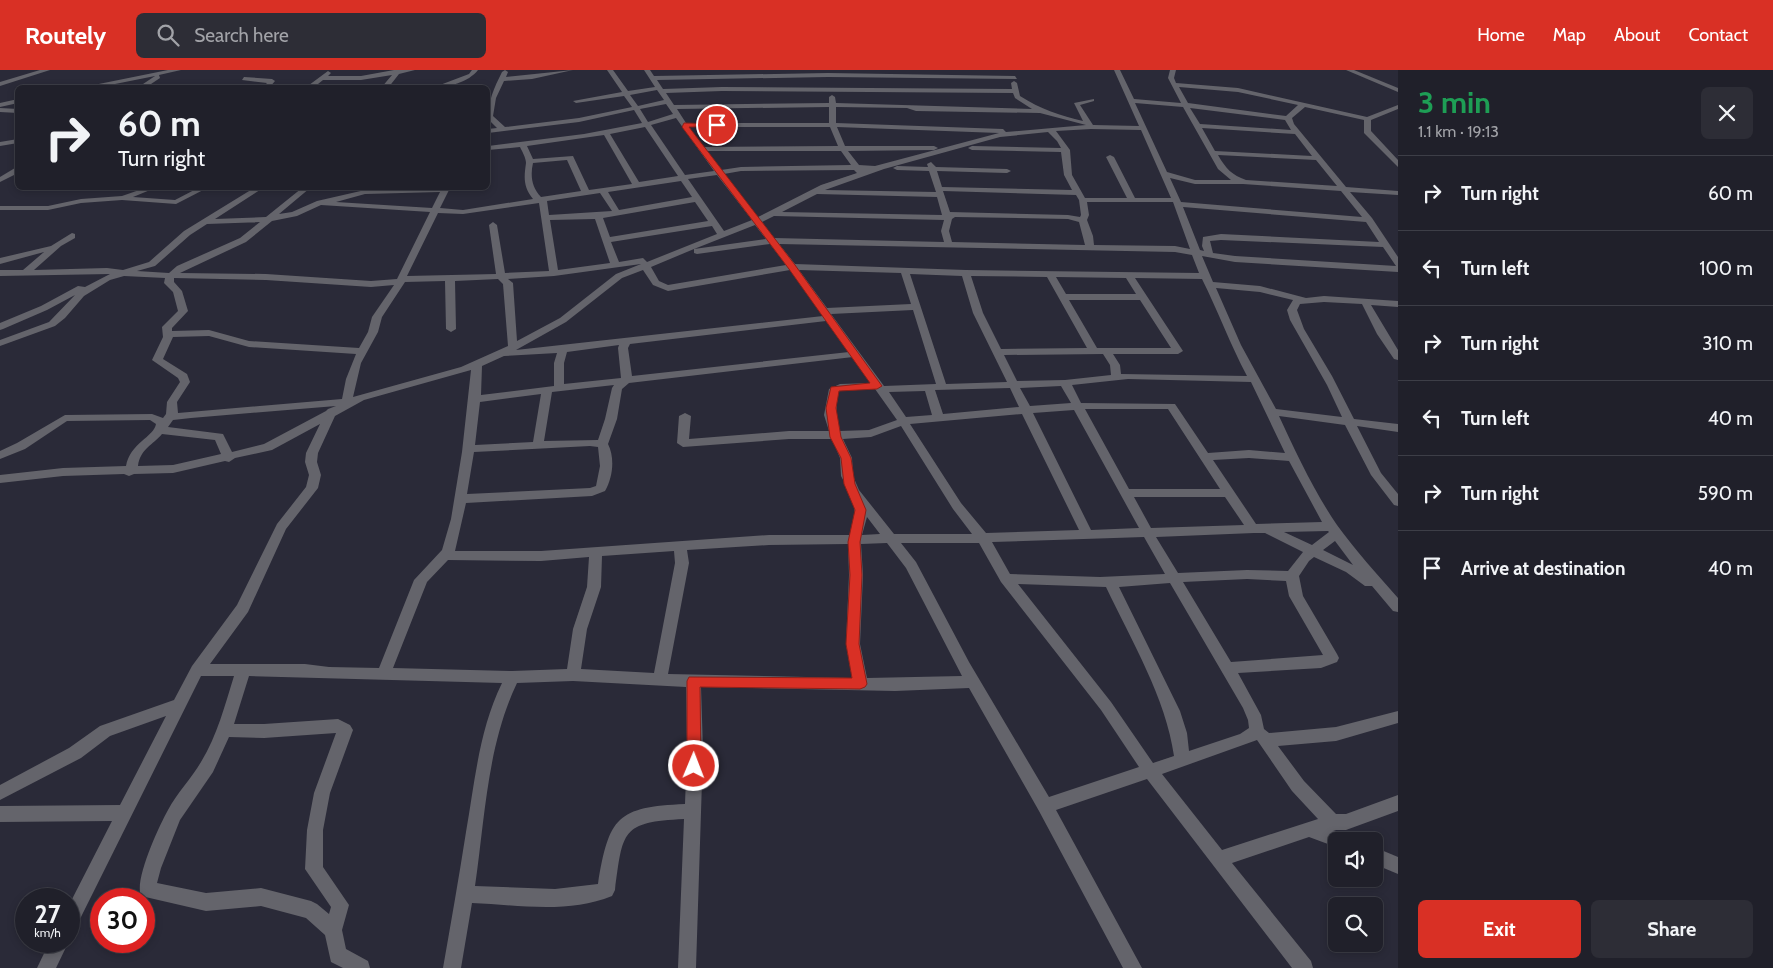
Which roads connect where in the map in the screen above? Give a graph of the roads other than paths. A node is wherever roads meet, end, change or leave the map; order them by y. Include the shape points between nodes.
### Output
1 (47, 70) edge
2 (178, 70) edge
3 (334, 70) edge
4 (412, 70) edge
5 (475, 70) edge
6 (506, 70) edge
7 (570, 70) edge
8 (610, 70) edge
9 (925, 70) edge
10 (1016, 70) edge
11 (1117, 70) edge
12 (1172, 70) edge
13 (1349, 70) edge
14 (164, 71) edge
15 (396, 72) edge
16 (828, 72) edge
17 (351, 74) edge
18 (650, 74) edge
19 (901, 76) junction
20 (930, 76) junction
21 (323, 78) junction
22 (1015, 78) junction
23 (244, 79) dead end
24 (502, 79) junction
25 (1398, 83) edge
26 (0, 84) edge
27 (96, 85) edge
28 (144, 85) edge
29 (268, 85) edge
30 (312, 85) edge
31 (386, 85) edge
32 (444, 85) edge
33 (1174, 85) junction
34 (1386, 85) junction
35 (661, 90) junction
36 (832, 90) junction
37 (907, 90) junction
38 (1398, 90) edge
39 (1014, 91) junction
40 (490, 92) edge
41 (496, 92) junction
42 (626, 92) junction
43 (1092, 100) dead end
44 (576, 101) dead end
45 (1131, 101) junction
46 (15, 102) edge
47 (671, 104) junction
48 (1304, 104) junction
49 (0, 105) edge
50 (1187, 105) junction
51 (832, 106) junction
52 (908, 106) junction
53 (1398, 107) edge
54 (638, 109) junction
55 (0, 110) edge
56 (15, 111) edge
57 (1039, 111) junction
58 (490, 112) edge
59 (679, 115) junction
60 (1288, 118) junction
61 (490, 119) edge
62 (1368, 119) junction
63 (648, 124) junction
64 (684, 125) junction
65 (833, 125) junction
66 (1090, 126) junction
67 (1198, 126) junction
68 (1142, 128) junction
69 (503, 129) junction
70 (1050, 130) junction
71 (490, 131) edge
72 (606, 132) junction
73 (1025, 132) junction
74 (1296, 132) junction
75 (15, 142) edge
76 (0, 144) edge
77 (523, 144) junction
78 (842, 147) junction
79 (490, 148) edge
80 (956, 148) junction
81 (702, 149) junction
82 (1066, 150) junction
83 (1213, 153) junction
84 (1387, 153) junction
85 (1398, 154) edge
86 (928, 155) junction
87 (1110, 157) dead end
88 (1316, 158) junction
89 (530, 161) junction
90 (712, 165) junction
91 (1398, 165) edge
92 (881, 167) junction
93 (741, 169) junction
94 (859, 170) junction
95 (933, 170) junction
96 (1007, 170) dead end
97 (15, 172) edge
98 (718, 173) junction
99 (1165, 174) junction
100 (682, 178) junction
101 (0, 180) edge
102 (1245, 182) junction
103 (637, 186) junction
104 (1342, 189) junction
105 (145, 190) edge
106 (199, 190) edge
107 (256, 190) edge
108 (304, 190) edge
109 (405, 190) edge
110 (444, 190) edge
111 (603, 191) junction
112 (814, 191) junction
113 (940, 192) junction
114 (586, 193) junction
115 (1398, 193) edge
116 (1081, 196) junction
117 (123, 198) junction
118 (1131, 198) junction
119 (697, 199) junction
120 (538, 200) junction
121 (1177, 202) junction
122 (320, 203) junction
123 (0, 208) edge
124 (433, 210) junction
125 (617, 213) junction
126 (771, 214) junction
127 (598, 216) junction
128 (546, 218) junction
129 (948, 218) junction
130 (268, 219) junction
131 (1083, 220) junction
132 (1369, 220) junction
133 (757, 221) junction
134 (204, 223) junction
135 (713, 224) junction
136 (493, 226) dead end
137 (722, 235) junction
138 (72, 236) dead end
139 (607, 240) junction
140 (772, 241) junction
141 (58, 244) junction
142 (949, 245) junction
143 (1386, 245) junction
144 (1090, 248) junction
145 (680, 253) junction
146 (1197, 253) junction
147 (1210, 255) junction
148 (660, 258) junction
149 (1396, 258) edge
150 (0, 261) edge
151 (615, 264) junction
152 (645, 264) junction
153 (792, 267) junction
154 (1398, 269) edge
155 (905, 271) junction
156 (124, 272) junction
157 (0, 273) edge
158 (554, 273) junction
159 (966, 273) junction
160 (1049, 273) junction
161 (24, 274) junction
162 (1128, 274) junction
163 (170, 276) junction
164 (1205, 276) junction
165 (501, 277) junction
166 (107, 278) junction
167 (450, 278) junction
168 (400, 280) junction
169 (1210, 285) junction
170 (1063, 297) junction
171 (1141, 298) junction
172 (1303, 300) junction
173 (1365, 302) junction
174 (1398, 304) edge
175 (917, 307) junction
176 (826, 314) junction
177 (0, 328) edge
178 (451, 329) dead end
179 (168, 334) junction
180 (627, 341) junction
181 (0, 343) edge
182 (513, 348) junction
183 (563, 349) junction
184 (362, 351) junction
185 (1396, 351) edge
186 (999, 352) junction
187 (1094, 352) junction
188 (1106, 352) junction
189 (502, 354) junction
190 (854, 354) junction
191 (477, 365) junction
192 (1116, 377) junction
193 (626, 380) junction
194 (1254, 380) junction
195 (1065, 383) junction
196 (1016, 385) junction
197 (942, 387) junction
198 (559, 388) junction
199 (878, 388) junction
200 (929, 388) junction
201 (547, 390) junction
202 (476, 399) junction
203 (348, 402) junction
204 (1078, 406) junction
205 (1026, 410) junction
206 (332, 411) junction
207 (1272, 412) junction
208 (685, 416) dead end
209 (939, 419) junction
210 (904, 421) junction
211 (166, 422) junction
212 (1348, 423) junction
213 (1398, 428) edge
214 (835, 434) junction
215 (602, 444) junction
216 (538, 445) junction
217 (468, 449) junction
218 (0, 455) edge
219 (1205, 457) junction
220 (1292, 457) junction
221 (229, 458) junction
222 (129, 472) junction
223 (0, 479) edge
224 (1126, 493) junction
225 (1229, 494) junction
226 (459, 499) junction
227 (858, 499) junction
228 (1398, 502) edge
229 (1259, 529) junction
230 (1334, 530) junction
231 (1147, 532) junction
232 (1087, 534) junction
233 (983, 538) junction
234 (855, 540) junction
235 (892, 540) junction
236 (680, 546) junction
237 (596, 552) junction
238 (1312, 552) junction
239 (445, 555) junction
240 (1292, 576) junction
241 (1006, 579) junction
242 (1174, 579) junction
243 (1110, 582) junction
244 (1383, 590) junction
245 (1398, 607) edge
246 (1226, 668) junction
247 (197, 670) junction
248 (243, 672) junction
249 (384, 674) junction
250 (573, 675) junction
251 (512, 677) junction
252 (660, 679) junction
253 (694, 681) junction
254 (973, 682) junction
255 (860, 684) junction
256 (179, 705) junction
257 (1398, 717) edge
258 (224, 730) junction
259 (1261, 734) junction
260 (1183, 760) junction
261 (1150, 771) junction
262 (0, 793) edge
263 (1398, 803) edge
264 (1045, 806) junction
265 (692, 811) junction
266 (125, 813) junction
267 (0, 814) edge
268 (1332, 822) junction
269 (1310, 830) junction
270 (1328, 836) edge
271 (1219, 859) junction
272 (1383, 859) edge
273 (1398, 866) edge
274 (464, 894) junction
275 (80, 901) edge
276 (334, 930) junction
277 (54, 953) edge
278 (338, 962) edge
279 (46, 968) edge
280 (361, 968) edge
281 (452, 968) edge
282 (687, 968) edge
283 (1133, 968) edge
284 (1304, 968) edge

1 - 26 street
2 - 14 street
3 - 21 street
4 - 15 street
5 - 32 street via 471,75
6 - 24 street
7 - 24 street
8 - 42 street
9 - 20 street
10 - 22 street
11 - 45 street
12 - 33 street
13 - 34 street
14 - 27 street
14 - 28 street
15 - 17 street
15 - 31 street
16 - 18 street
16 - 19 street
16 - 36 street
17 - 21 street
18 - 35 street
19 - 20 street
19 - 37 street
20 - 22 street
21 - 30 street
22 - 39 street
23 - 29 street via 260,76 272,80
24 - 41 street
25 - 34 street
33 - 48 street via 1238,90
33 - 50 street
34 - 38 street
35 - 36 street
35 - 42 street
35 - 47 street
36 - 37 street
36 - 51 street
37 - 39 street
37 - 52 street
39 - 57 street via 1016,96
40 - 41 street
41 - 58 street
42 - 44 street
42 - 54 street
43 - 66 street via 1076,104
45 - 50 street
45 - 68 street
46 - 49 street
47 - 51 street
47 - 54 street
47 - 59 street
48 - 60 street
48 - 62 street
50 - 60 street
50 - 67 street
51 - 52 street
51 - 65 street
52 - 57 street via 916,109
53 - 62 street
54 - 63 street
54 - 69 street
55 - 56 street
57 - 66 street
59 - 63 street
59 - 64 street
60 - 74 street
61 - 69 street
62 - 84 street via 1367,131
63 - 72 street
63 - 100 street
64 - 65 street
64 - 81 street
65 - 73 street
65 - 78 street
66 - 68 street
66 - 70 street
67 - 74 street
67 - 83 street
68 - 99 street
69 - 71 street
70 - 73 street
70 - 82 street via 1062,139
72 - 77 street
72 - 103 street
73 - 80 street via 1000,135
74 - 88 street
75 - 76 street
77 - 79 street
77 - 89 street
78 - 80 street
78 - 81 street
78 - 94 street
80 - 82 street
80 - 86 street
81 - 90 street
82 - 116 street via 1067,173
83 - 88 street
83 - 102 street via 1226,173
84 - 85 street
84 - 91 street
86 - 92 street
86 - 95 street
87 - 118 street
88 - 104 street
89 - 114 street via 570,158
89 - 120 street via 527,168 530,188
90 - 93 street
90 - 98 street
92 - 94 street
92 - 95 street
93 - 94 street
93 - 98 street
94 - 112 street
95 - 96 street
95 - 113 street
97 - 101 street
98 - 100 street
98 - 133 street
99 - 102 street via 1195,182
99 - 121 street
100 - 103 street
100 - 119 street
102 - 104 street
103 - 111 street
104 - 115 street
104 - 132 street
105 - 117 street
106 - 117 street via 176,202
107 - 134 street
108 - 130 street
109 - 122 street via 365,192
110 - 124 street
111 - 114 street
111 - 125 street
112 - 113 street
112 - 126 street
113 - 116 street
113 - 129 street
114 - 120 street
116 - 118 street
116 - 131 street
117 - 123 street via 80,201 48,208
118 - 121 street
119 - 125 street
119 - 135 street
120 - 124 street via 462,212
120 - 128 street via 543,202
121 - 132 street
121 - 146 street
122 - 124 street
122 - 130 street via 294,214
124 - 168 street
125 - 127 street
126 - 129 street
126 - 133 street
127 - 128 street
127 - 139 street
128 - 158 street
129 - 131 street via 954,214
129 - 142 street via 945,232
130 - 134 street
130 - 163 street via 239,242 180,268
131 - 144 street
132 - 143 street
133 - 137 street
133 - 140 street
134 - 156 street via 187,233 152,264
135 - 137 street
135 - 139 street
136 - 165 street
137 - 145 street
138 - 141 street
139 - 151 street
140 - 142 street
140 - 145 street
140 - 153 street
141 - 150 street
141 - 161 street
142 - 144 street
143 - 147 street via 1221,236 1206,239
143 - 149 street
144 - 146 street via 1175,249
145 - 148 street
146 - 147 street
146 - 164 street
147 - 154 street
148 - 151 street
148 - 152 street
151 - 158 street
152 - 153 street via 661,288
152 - 182 street via 619,276 563,320
153 - 155 street
153 - 176 street
155 - 159 street
155 - 175 street
156 - 161 street
156 - 163 street
156 - 166 street
157 - 161 street
158 - 165 street
159 - 160 street
159 - 186 street via 978,312
160 - 162 street
160 - 170 street
162 - 164 street
162 - 171 street
163 - 168 street via 257,276 371,284
163 - 179 street via 183,311 167,327
164 - 169 street
165 - 167 street
165 - 182 street via 508,283
166 - 177 street
166 - 181 street via 81,294 52,324
167 - 168 street
167 - 178 street
168 - 184 street via 377,317
169 - 172 street via 1260,289
169 - 194 street
170 - 171 street
170 - 187 street
171 - 188 street via 1178,351
172 - 173 street
172 - 212 street via 1293,306 1294,315 1332,384
173 - 174 street
173 - 185 street
175 - 176 street
175 - 197 street
176 - 180 street
176 - 190 street
179 - 184 street via 209,332 248,344
179 - 211 street via 158,361 183,376 185,382 173,400
180 - 183 street
180 - 193 street via 623,348
182 - 189 street
183 - 189 street
183 - 198 street via 559,363
184 - 203 street via 350,379
186 - 187 street
186 - 196 street
187 - 188 street
188 - 192 street via 1115,365
189 - 191 street
190 - 193 street
190 - 199 street
191 - 202 street
191 - 203 street
192 - 194 street
192 - 195 street
193 - 198 street
193 - 215 street via 618,388
194 - 207 street
195 - 196 street
195 - 204 street
196 - 197 street
196 - 205 street
197 - 200 street
198 - 201 street
199 - 200 street
199 - 210 street
199 - 214 street via 835,389 830,415
200 - 209 street
201 - 202 street
201 - 216 street
202 - 217 street
203 - 206 street
203 - 211 street via 202,413
204 - 205 street
204 - 219 street via 1171,406
204 - 224 street
205 - 209 street
205 - 232 street
206 - 221 street via 268,446
206 - 247 street via 312,453 315,475 312,488 281,527 243,608
207 - 212 street
207 - 220 street
208 - 214 street via 683,443
209 - 210 street
210 - 214 street via 871,433
210 - 233 street via 919,449
211 - 218 street via 152,416 65,418
211 - 221 street via 165,431 172,433 219,437
211 - 222 street via 140,446
212 - 213 street
212 - 228 street via 1376,475
214 - 227 street via 846,458 849,484
215 - 216 street
215 - 226 street via 606,470 601,488 592,492
216 - 217 street
217 - 226 street
219 - 220 street via 1249,454
219 - 225 street
220 - 230 street
221 - 222 street via 173,469
222 - 223 street via 63,472
224 - 225 street
224 - 231 street
225 - 229 street
226 - 239 street via 457,519
227 - 234 street via 861,515
227 - 235 street
229 - 230 street
229 - 231 street
229 - 238 street
230 - 238 street
230 - 244 street
231 - 232 street
231 - 242 street
232 - 233 street
233 - 235 street
233 - 241 street
234 - 235 street
234 - 236 street via 769,540
234 - 255 street via 853,644
235 - 254 street via 911,565
236 - 237 street
236 - 252 street via 682,563
237 - 239 street via 483,557
237 - 250 street via 594,587 580,629
238 - 240 street
238 - 244 street via 1351,569
239 - 249 street via 421,580
240 - 242 street via 1262,574
240 - 246 street via 1296,596 1332,658 1321,662
241 - 243 street
241 - 261 street via 1106,706
242 - 243 street
242 - 246 street
243 - 260 street via 1172,711
244 - 245 street
246 - 259 street via 1256,719
247 - 248 street
247 - 256 street
248 - 249 street via 305,670
248 - 258 street
249 - 251 street
250 - 251 street
250 - 252 street
251 - 274 street via 502,696 485,756
252 - 253 street
253 - 255 street
253 - 265 street
254 - 255 street
254 - 264 street
256 - 262 street via 105,732
256 - 266 street
257 - 259 street via 1336,734
258 - 276 street via 338,726 345,730 322,793 315,830 314,869 340,904
258 - 276 street via 207,767 174,815 152,868 147,890 206,902 261,897 311,910
259 - 260 street
259 - 268 street via 1298,786
260 - 261 street
261 - 264 street
261 - 271 street
263 - 268 street via 1346,822
264 - 283 street
265 - 274 street via 641,816 626,823 613,847 606,890 593,895
265 - 282 street
266 - 267 street
266 - 275 street
268 - 269 street
269 - 270 street
269 - 271 street
271 - 284 street
272 - 273 street
274 - 281 street
276 - 278 street
277 - 279 street
278 - 280 street

